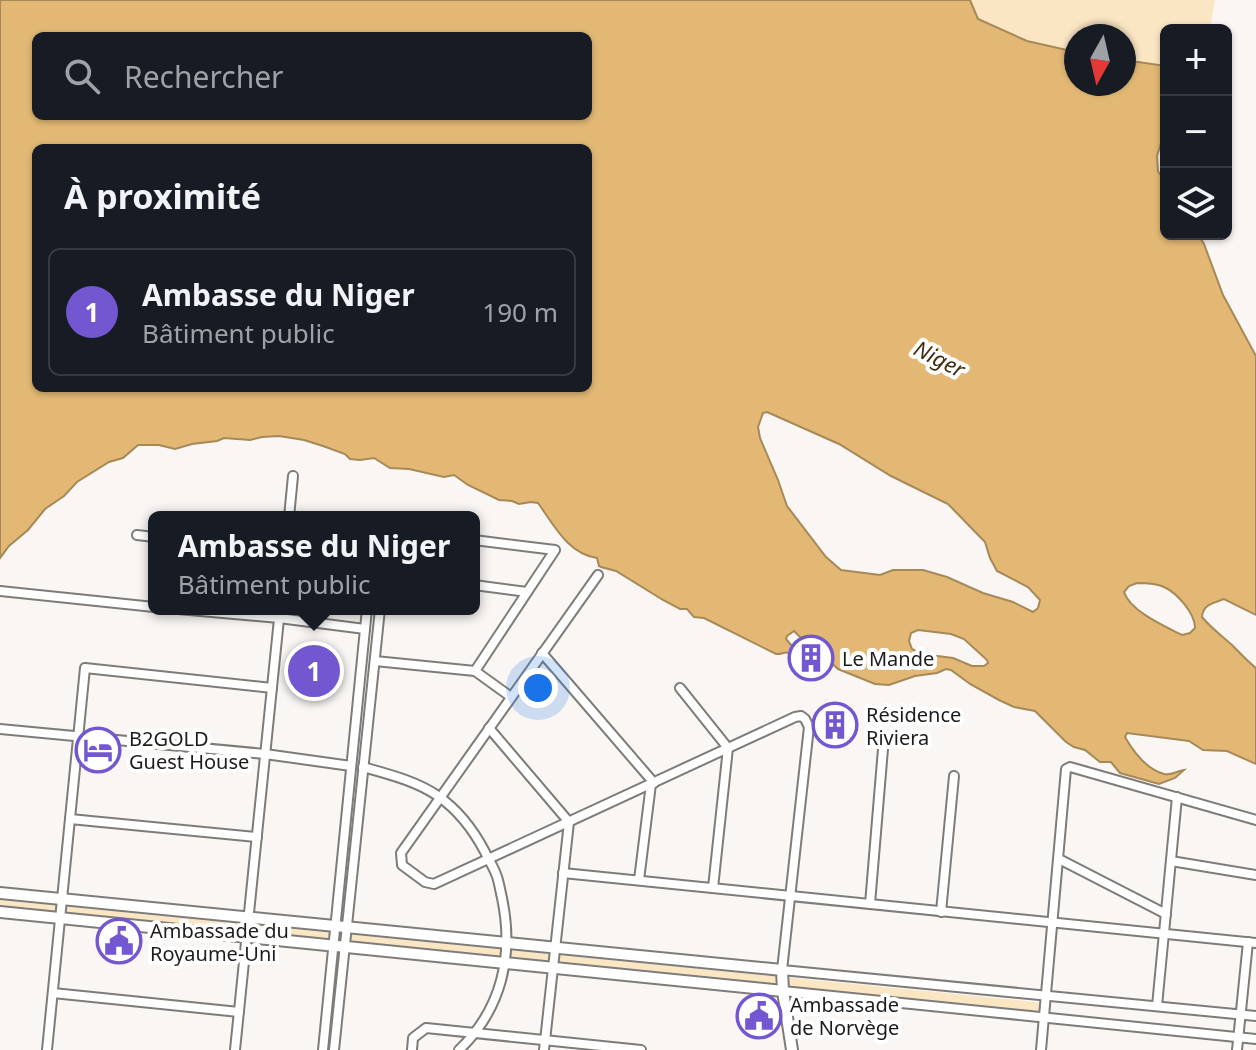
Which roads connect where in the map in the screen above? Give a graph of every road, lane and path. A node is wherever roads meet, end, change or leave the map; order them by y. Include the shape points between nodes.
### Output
1 (293, 476) dead end
2 (290, 511) edge
3 (137, 535) dead end
4 (148, 536) edge
5 (480, 541) edge
6 (598, 575) dead end
7 (480, 586) edge
8 (0, 591) edge
9 (527, 592) junction
10 (148, 606) edge
11 (279, 615) edge
12 (290, 615) edge
13 (366, 615) edge
14 (379, 615) edge
15 (365, 629) junction
16 (542, 653) junction
17 (375, 661) junction
18 (475, 671) junction
19 (272, 688) junction
20 (680, 688) dead end
21 (511, 697) junction
22 (489, 728) junction
23 (0, 729) edge
24 (78, 737) junction
25 (884, 737) dead end
26 (728, 748) junction
27 (265, 754) junction
28 (351, 766) junction
29 (363, 767) junction
30 (954, 776) dead end
31 (652, 783) junction
32 (440, 797) junction
33 (1177, 797) junction
34 (70, 819) junction
35 (1256, 820) edge
36 (569, 822) junction
37 (257, 837) junction
38 (488, 859) junction
39 (1059, 859) junction
40 (1171, 861) junction
41 (563, 873) junction
42 (1256, 875) edge
43 (639, 880) junction
44 (713, 888) junction
45 (0, 893) edge
46 (790, 896) junction
47 (62, 899) junction
48 (870, 904) junction
49 (0, 912) edge
50 (941, 912) junction
51 (1166, 914) junction
52 (60, 918) junction
53 (249, 918) junction
54 (1053, 923) junction
55 (341, 927) junction
56 (1164, 934) junction
57 (247, 937) junction
58 (508, 943) junction
59 (1252, 943) edge
60 (339, 946) junction
61 (555, 947) junction
62 (506, 963) junction
63 (553, 968) junction
64 (782, 970) junction
65 (783, 991) junction
66 (53, 993) junction
67 (1046, 995) junction
68 (1157, 1006) junction
69 (239, 1012) junction
70 (1241, 1014) junction
71 (1256, 1016) edge
72 (1044, 1018) junction
73 (475, 1033) junction
74 (1238, 1037) junction
75 (1256, 1039) edge
76 (544, 1045) edge
77 (622, 1049) edge
78 (47, 1050) edge
79 (235, 1050) edge
80 (323, 1050) edge
81 (334, 1050) edge
82 (412, 1050) edge
83 (459, 1050) edge
84 (641, 1050) edge
85 (792, 1050) edge
86 (1041, 1050) edge
87 (1237, 1050) edge

1 - 2 street
3 - 4 street
5 - 9 street via 555,550
6 - 16 street
7 - 9 street
8 - 10 street
9 - 18 street
11 - 19 street
12 - 15 street
13 - 15 street
14 - 17 street
15 - 28 street
16 - 21 street
16 - 31 street
17 - 18 street
17 - 29 street
18 - 21 street
19 - 24 street via 85,668
19 - 27 street
20 - 26 street
21 - 22 street
22 - 32 street
22 - 36 street
23 - 24 street
24 - 27 street
24 - 34 street
25 - 48 street
26 - 31 street
26 - 44 street
26 - 46 street via 795,717 807,722
27 - 28 street
27 - 37 street
28 - 55 street
29 - 32 street
29 - 55 street
30 - 50 street
31 - 36 street
31 - 43 street
32 - 38 street via 476,836
32 - 38 street via 401,853 402,865 434,884
33 - 35 street
33 - 39 street via 1068,767
33 - 40 street
34 - 37 street
34 - 47 street
36 - 38 street
36 - 41 street
37 - 53 street
38 - 58 street via 497,875
39 - 51 street
39 - 54 street
40 - 42 street
40 - 51 street
41 - 43 street
41 - 61 street
43 - 44 street
44 - 46 street
45 - 47 street
46 - 48 street
46 - 64 street
47 - 52 street
47 - 53 street
48 - 50 street
49 - 52 street
50 - 54 street
51 - 56 street
52 - 57 street
52 - 66 street
53 - 55 street
53 - 57 street
54 - 56 street
54 - 67 street
55 - 58 street
55 - 60 street
56 - 59 street
56 - 68 street
57 - 60 street
57 - 69 street
58 - 61 street
58 - 62 street
59 - 70 street
60 - 62 street
60 - 80 street
60 - 81 street
61 - 63 street
61 - 64 street
62 - 63 street
62 - 73 street
63 - 65 street
63 - 76 street
64 - 65 street
64 - 67 street
65 - 72 street
65 - 85 street
66 - 69 street
66 - 78 street
67 - 68 street
67 - 72 street
68 - 70 street
69 - 79 street
70 - 71 street
70 - 74 street
72 - 74 street
72 - 86 street
73 - 76 street
73 - 82 street via 426,1028 413,1038
73 - 83 street
74 - 75 street
74 - 87 street
76 - 77 street
77 - 84 street

